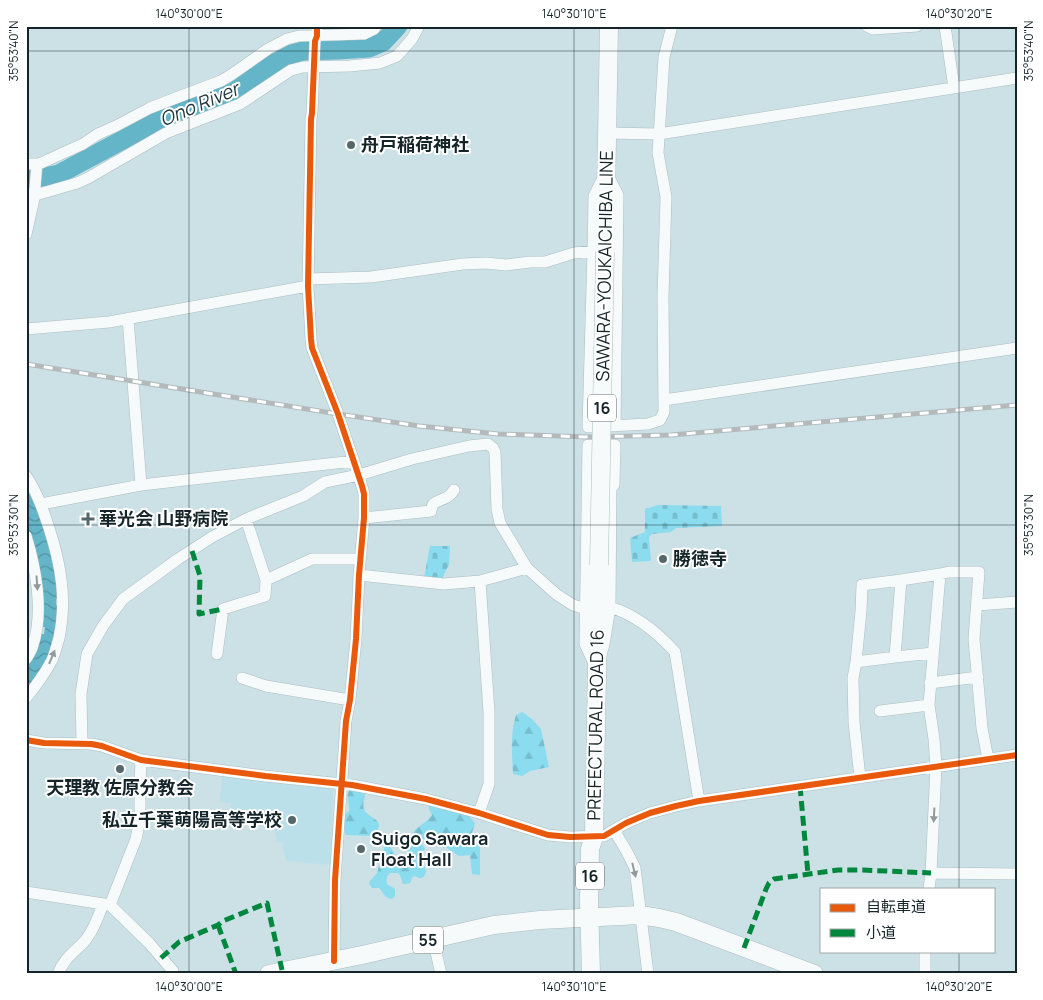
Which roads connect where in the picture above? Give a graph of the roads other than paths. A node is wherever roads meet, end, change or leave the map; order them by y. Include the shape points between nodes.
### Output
1 (376, 26) edge
2 (420, 26) edge
3 (609, 26) edge
4 (672, 26) edge
5 (867, 26) edge
6 (917, 26) edge
7 (945, 26) edge
8 (316, 34) edge
9 (314, 64) junction
10 (1017, 78) edge
11 (954, 88) junction
12 (607, 133) junction
13 (660, 134) junction
14 (33, 165) edge
15 (606, 172) junction
16 (32, 192) edge
17 (26, 234) edge
18 (599, 251) junction
19 (308, 282) junction
20 (128, 318) junction
21 (26, 329) edge
22 (1017, 348) edge
23 (664, 400) junction
24 (615, 426) junction
25 (354, 461) junction
26 (359, 475) junction
27 (26, 476) edge
28 (141, 485) junction
29 (454, 490) dead end
30 (41, 504) junction
31 (364, 518) junction
32 (246, 519) junction
33 (26, 536) edge
34 (360, 560) junction
35 (599, 565) joint
36 (527, 568) junction
37 (940, 574) junction
38 (359, 575) junction
39 (266, 580) junction
40 (901, 580) junction
41 (480, 581) junction
42 (1017, 602) edge
43 (977, 605) junction
44 (610, 606) junction
45 (586, 609) junction
46 (933, 653) junction
47 (218, 654) dead end
48 (895, 657) junction
49 (26, 659) edge
50 (856, 662) junction
51 (597, 670) junction
52 (978, 677) junction
53 (242, 678) dead end
54 (930, 683) junction
55 (26, 698) edge
56 (350, 700) junction
57 (928, 705) junction
58 (880, 711) dead end
59 (26, 740) edge
60 (82, 744) junction
61 (1017, 755) edge
62 (988, 759) junction
63 (141, 760) junction
64 (936, 766) junction
65 (860, 778) junction
66 (342, 784) junction
67 (699, 801) junction
68 (479, 813) junction
69 (614, 830) junction
70 (594, 837) junction
71 (931, 872) junction
72 (1017, 874) edge
73 (929, 888) edge
74 (26, 892) edge
75 (106, 904) junction
76 (640, 915) junction
77 (589, 917) junction
78 (433, 939) junction
79 (925, 952) edge
80 (330, 965) edge
81 (172, 971) dead end
82 (58, 974) edge
83 (269, 974) edge
84 (441, 974) edge
85 (591, 974) edge
86 (648, 974) edge
87 (814, 974) edge
88 (925, 974) edge

1 - 8 street via 364,34
2 - 9 street via 396,56 380,63 350,66
3 - 12 main road, SAWARA-YOUKAICHIBA LINE / 16
4 - 13 street via 664,56
5 - 6 street via 873,29
7 - 11 street
8 - 9 street
8 - 14 street via 286,40 220,81 150,108 83,144
9 - 16 street via 291,70 240,104 166,133 77,183 39,194
9 - 19 street
10 - 11 street
11 - 13 street
12 - 13 street
12 - 15 main road, SAWARA-YOUKAICHIBA LINE / 16
13 - 23 street via 658,153 666,197
14 - 16 street
15 - 18 main road, SAWARA-YOUKAICHIBA LINE / 16
15 - 24 street via 618,196
16 - 17 street
18 - 19 street via 574,253 545,262 463,264
18 - 24 street via 588,427
18 - 35 main road, SAWARA-YOUKAICHIBA LINE / 16, bridge
19 - 20 street
19 - 25 street via 312,348
20 - 21 street
20 - 28 street
22 - 23 street
23 - 24 street via 660,420
25 - 26 street
25 - 28 street
26 - 31 street via 364,494
26 - 32 street via 325,482 303,496
26 - 36 street via 412,459 488,444 495,452 500,523
27 - 30 street
28 - 30 street
29 - 31 street via 435,502 431,511
55 -> 30 street via 52,659 62,622 60,568
31 - 34 street
32 - 39 street
32 - 60 street via 178,559 123,599 102,626 87,654 81,694
33 -> 49 street via 37,578 38,604 35,638
34 - 38 street
34 - 39 street via 312,560
35 - 51 main road, PREFECTURAL ROAD 16 / 16
36 - 41 street
36 - 45 street via 556,594
37 - 40 street
37 - 43 street via 979,572
37 - 46 street
38 - 41 street via 444,584
38 - 56 street
39 - 47 street via 265,596 223,609
40 - 48 street
40 - 50 street via 862,584
41 - 68 street via 489,712 489,784
42 - 43 street
43 - 52 street via 974,639
44 - 45 street via 611,485 614,485 615,445 588,445
44 - 51 street
44 - 67 street via 630,614 675,652
45 - 51 street via 585,644
46 - 48 street
46 - 54 street
48 - 50 street
50 - 65 street via 852,678
51 - 70 main road, PREFECTURAL ROAD 16 / 16
52 - 54 street
52 - 62 street
53 - 56 street via 266,686
54 - 57 street
56 - 66 street
57 - 58 street
57 - 64 street
59 - 60 street
60 - 63 street via 102,746
61 - 62 street
62 - 64 street
63 - 66 street
63 - 75 street via 140,820 136,839
64 - 65 street
64 -> 71 street
65 - 67 street
66 - 68 street via 426,799
66 - 80 street
67 - 69 street via 650,813
68 - 70 street via 548,834
69 - 70 street
69 -> 76 street via 635,868
70 - 77 main road, PREFECTURAL ROAD 16 / 16 via 590,849
71 - 72 street
71 - 73 street
74 - 75 street
75 - 81 street via 149,943
75 - 82 street via 84,942 69,956
76 - 77 main road, 55
76 - 86 street
76 - 87 main road, 55 via 676,922
77 - 78 main road, 55 via 494,925
77 - 85 main road, PREFECTURAL ROAD 16 / 16
78 - 80 main road, 55
78 - 84 street
79 - 88 street
80 - 83 main road, 55

